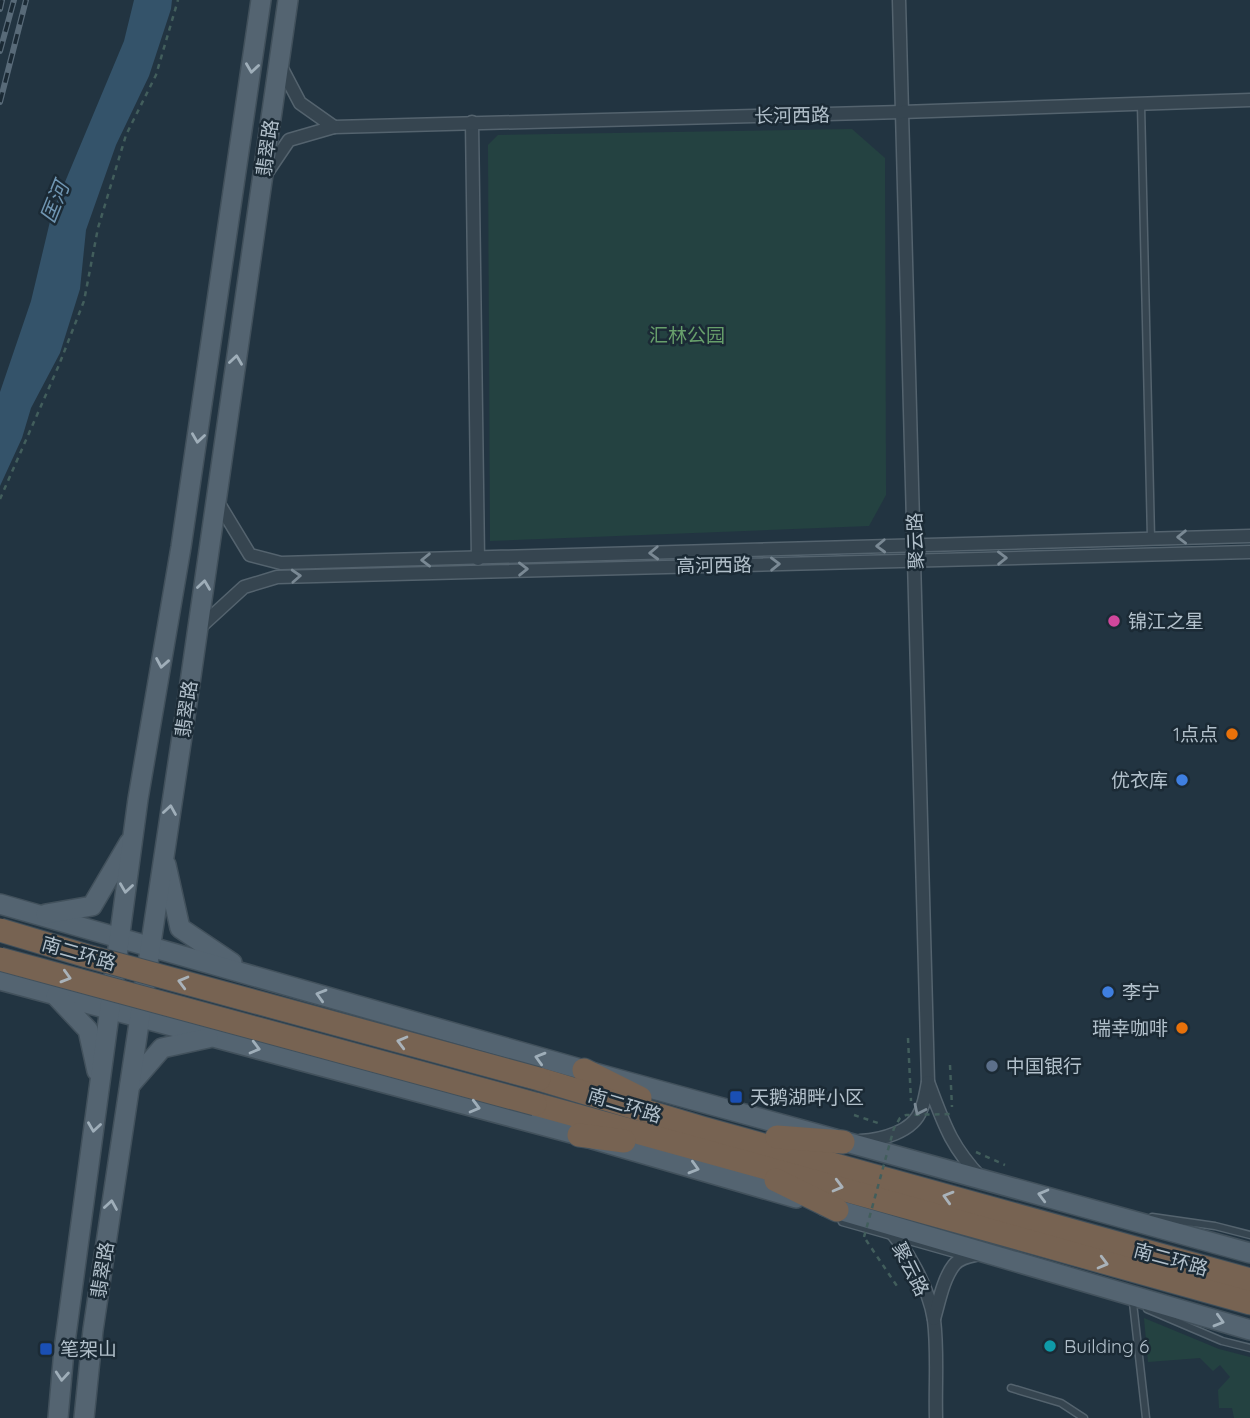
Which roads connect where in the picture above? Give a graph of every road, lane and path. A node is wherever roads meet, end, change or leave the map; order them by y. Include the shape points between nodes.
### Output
1 (178, 0) edge
2 (261, 0) edge
3 (288, 0) edge
4 (899, 0) edge
5 (279, 62) junction
6 (1250, 100) edge
7 (1141, 105) junction
8 (902, 112) junction
9 (472, 122) junction
10 (334, 127) junction
11 (262, 180) junction
12 (0, 499) edge
13 (216, 499) junction
14 (1250, 536) edge
15 (1151, 538) junction
16 (915, 544) junction
17 (1250, 552) edge
18 (478, 559) junction
19 (915, 561) junction
20 (197, 631) junction
21 (133, 836) junction
22 (164, 853) junction
23 (0, 904) edge
24 (39, 915) junction
25 (0, 930) edge
26 (120, 937) junction
27 (150, 946) junction
28 (0, 958) edge
29 (247, 974) junction
30 (0, 980) edge
31 (55, 995) junction
32 (110, 1010) junction
33 (139, 1018) junction
34 (213, 1037) junction
35 (908, 1038) dead end
36 (950, 1065) dead end
37 (584, 1070) junction
38 (928, 1082) junction
39 (100, 1085) junction
40 (129, 1086) junction
41 (911, 1102) dead end
42 (953, 1114) junction
43 (854, 1115) dead end
44 (957, 1122) dead end
45 (880, 1124) dead end
46 (702, 1128) junction
47 (579, 1135) junction
48 (843, 1142) junction
49 (720, 1147) junction
50 (970, 1147) dead end
51 (1005, 1166) dead end
52 (981, 1179) junction
53 (1091, 1208) junction
54 (837, 1210) junction
55 (882, 1223) junction
56 (1250, 1235) edge
57 (897, 1238) junction
58 (1250, 1253) edge
59 (977, 1257) junction
60 (1043, 1278) dead end
61 (1250, 1280) edge
62 (899, 1289) dead end
63 (1133, 1303) junction
64 (1250, 1303) edge
65 (934, 1319) junction
66 (1250, 1330) edge
67 (1250, 1348) edge
68 (1012, 1388) dead end
69 (58, 1418) edge
70 (84, 1418) edge
71 (936, 1418) edge
72 (1084, 1418) edge
73 (1146, 1418) edge

1 - 12 path via 156,75 122,149 97,228 83,301
2 -> 21 main road, 翡翠路 via 181,547
3 - 5 main road, 翡翠路
4 - 8 street, 聚云路
5 - 10 street via 300,103
5 - 11 main road, 翡翠路
6 - 7 street, 长河西路
7 - 8 street, 长河西路
7 - 15 lane
8 - 9 street, 长河西路
8 - 16 street, 聚云路
9 - 10 street, 长河西路
9 - 18 street
10 - 11 street, 长河西路 via 289,140
13 -> 11 main road, 翡翠路
18 -> 13 street, 高河西路 via 281,563 250,555
20 -> 13 main road, 翡翠路
14 -> 15 street, 高河西路
15 - 16 street, 高河西路
16 -> 18 street, 高河西路
16 - 19 street, 聚云路
19 -> 17 street, 高河西路
20 -> 19 street, 高河西路 via 244,587 277,577
19 - 38 street, 聚云路
22 -> 20 main road, 翡翠路
21 - 24 main road via 92,906
21 -> 26 main road, 翡翠路
22 - 27 main road, 翡翠路
22 - 29 main road via 180,929
23 - 24 main road
24 - 26 main road
46 -> 25 highway, 南二环路, bridge
26 - 27 main road
26 - 32 main road, 翡翠路
27 - 29 main road
27 - 33 main road, 翡翠路
28 -> 49 highway, 南二环路, bridge via 535,1104
37 -> 29 main road
30 - 31 main road
31 - 32 main road
31 - 39 main road via 88,1030
32 - 33 main road
32 - 39 main road, 翡翠路
33 - 34 main road
33 - 40 main road, 翡翠路
34 - 40 main road via 162,1048
34 -> 47 main road
35 - 41 path
36 - 42 path
37 - 46 highway
37 - 48 main road
38 -> 48 street via 921,1112 909,1126 876,1140
38 - 52 street via 947,1133
39 -> 69 main road, 翡翠路
70 -> 40 main road, 翡翠路
42 - 44 path, bridge
42 - 62 path, bridge via 905,1115 894,1128 864,1237
43 - 45 path
46 - 49 highway, 南二环路
47 - 49 highway
47 -> 54 main road
48 - 49 highway
48 - 52 main road
49 - 54 highway
61 -> 49 highway, 南二环路 via 1002,1213
49 -> 64 highway, 南二环路
50 - 51 path
53 -> 52 main road
53 - 56 lane
53 - 58 main road
54 - 55 main road
54 - 57 lane via 842,1223
55 - 57 street, 聚云路
55 - 59 main road
57 - 59 lane
57 - 65 street, 聚云路 via 921,1282
59 - 65 street, 聚云路 via 955,1264
59 -> 66 main road
60 - 63 lane
63 - 67 lane
63 - 73 lane
65 - 71 street, 聚云路
68 - 72 lane via 1061,1403

